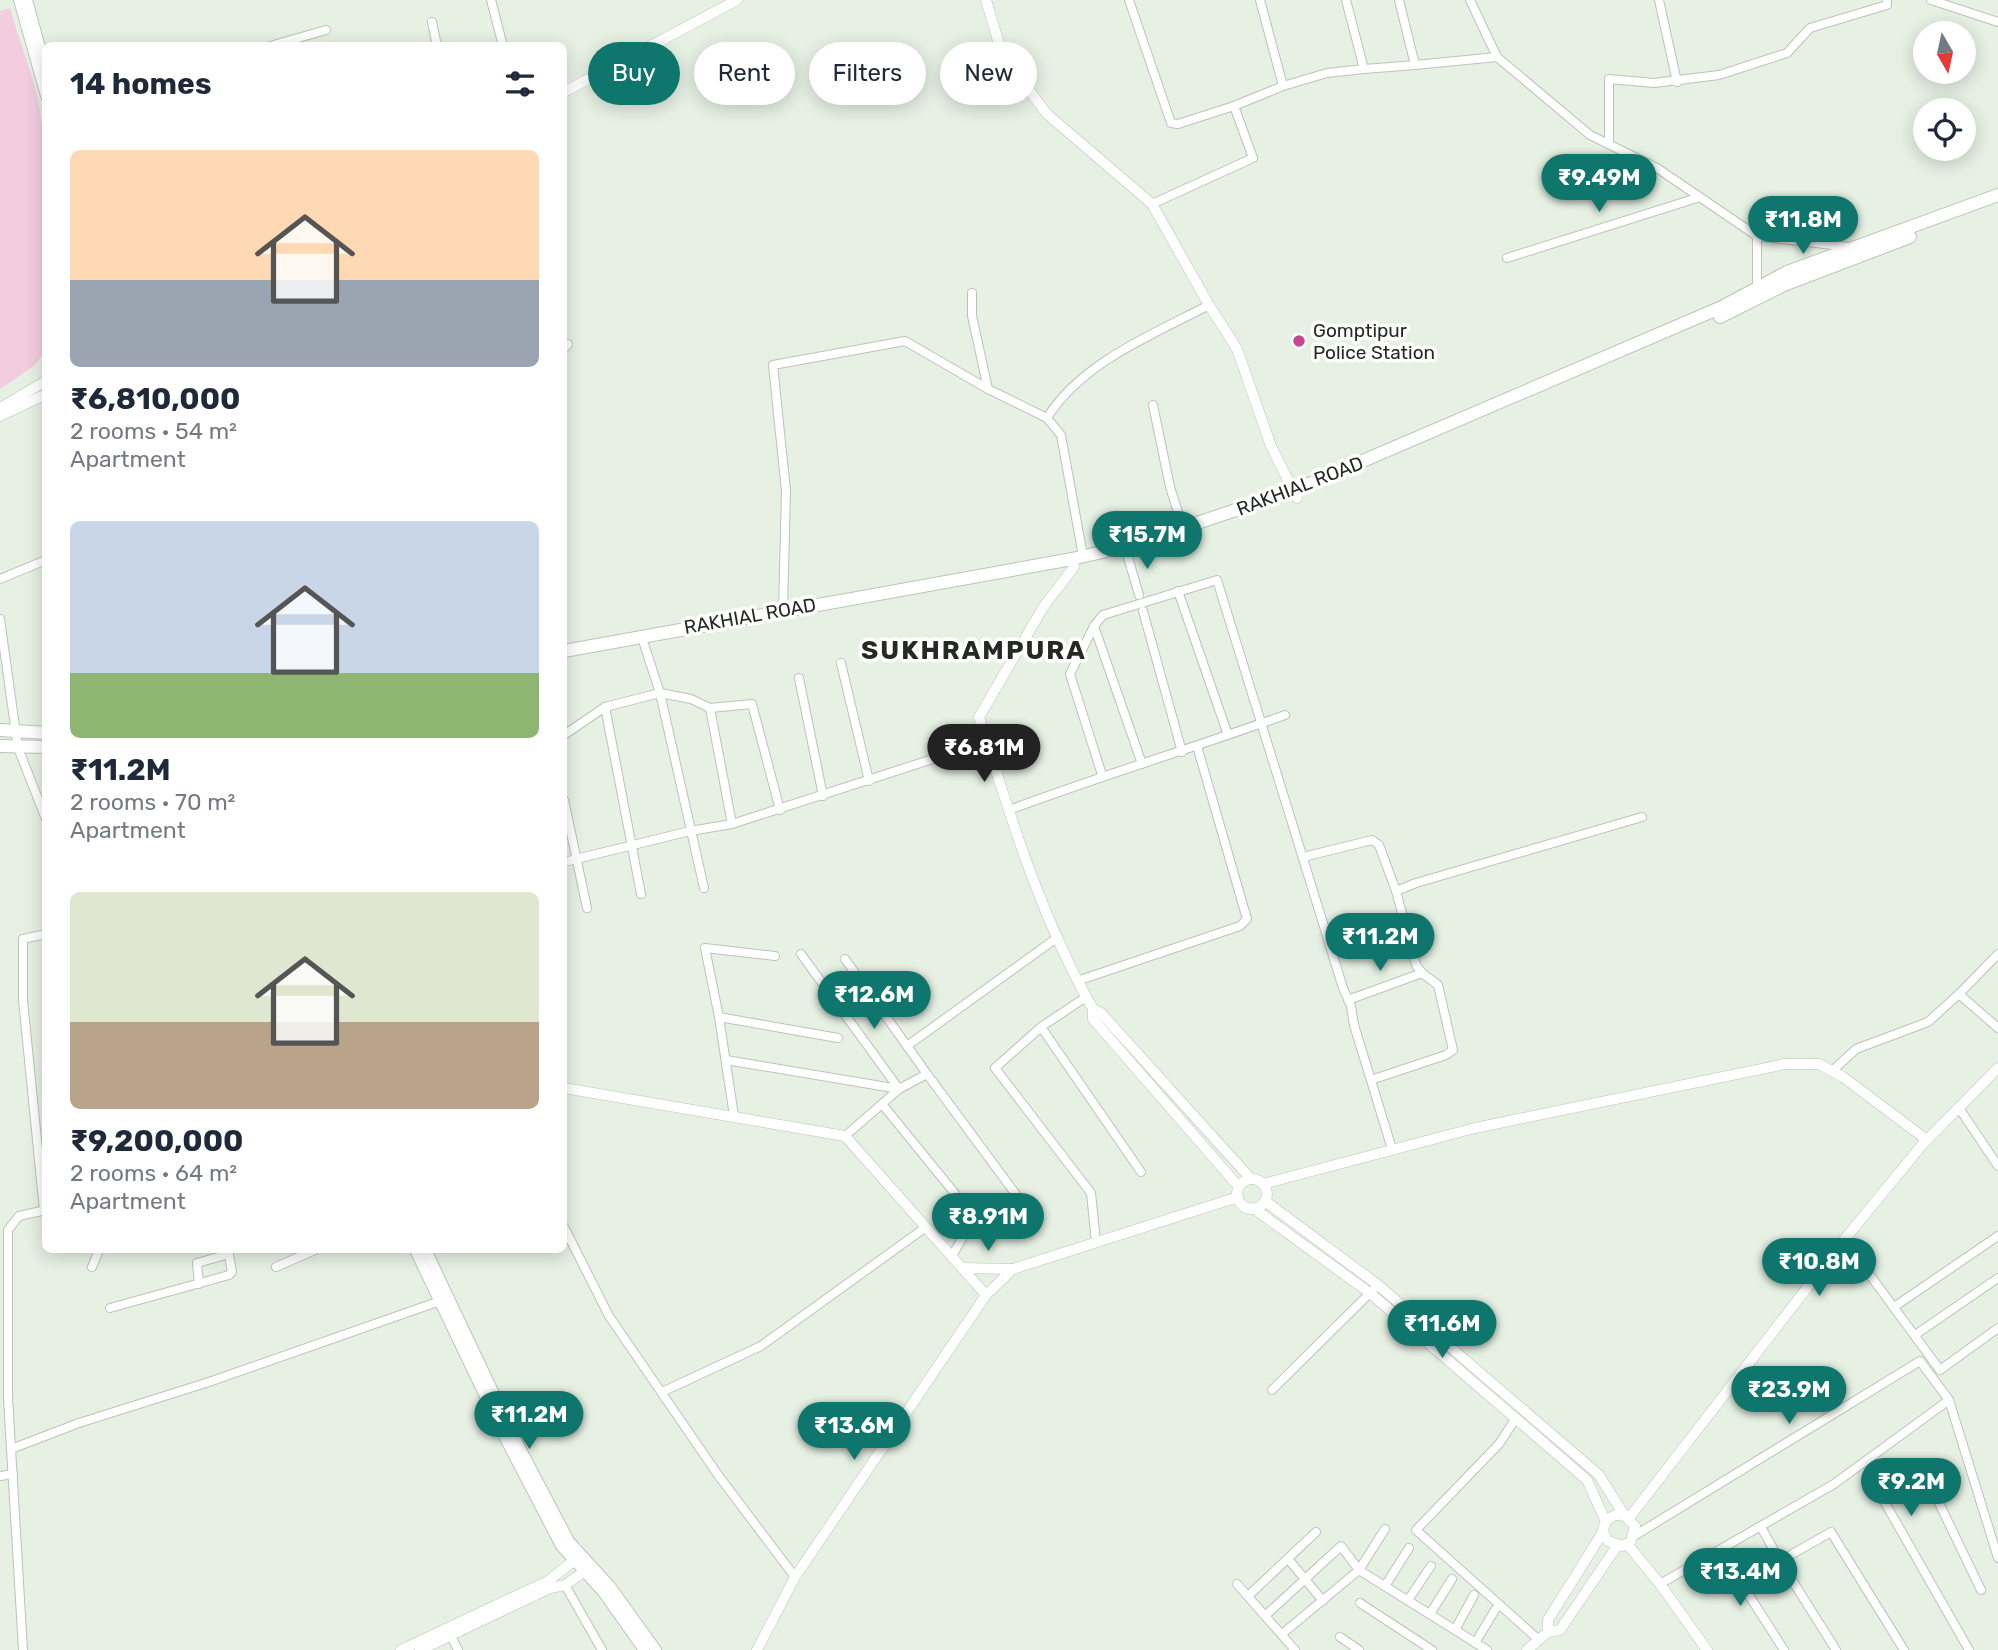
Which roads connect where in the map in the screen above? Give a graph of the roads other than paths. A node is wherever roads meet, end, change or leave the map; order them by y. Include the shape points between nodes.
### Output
1 (19, 0) edge
2 (27, 0) edge
3 (491, 0) edge
4 (737, 0) edge
5 (986, 0) edge
6 (1129, 0) edge
7 (1260, 0) edge
8 (1346, 0) edge
9 (1399, 0) edge
10 (1470, 0) edge
11 (1659, 0) edge
12 (1887, 0) edge
13 (1931, 0) edge
14 (432, 22) dead end
15 (1998, 22) edge
16 (326, 30) dead end
17 (284, 42) edge
18 (436, 42) edge
19 (502, 42) edge
20 (42, 54) edge
21 (1497, 57) junction
22 (1415, 65) junction
23 (1364, 69) junction
24 (42, 82) edge
25 (1677, 82) junction
26 (1283, 86) junction
27 (567, 90) edge
28 (1234, 106) junction
29 (1609, 142) junction
30 (1998, 195) edge
31 (1700, 197) junction
32 (1998, 203) edge
33 (1152, 204) junction
34 (1757, 236) junction
35 (1852, 248) junction
36 (1507, 258) dead end
37 (1758, 287) junction
38 (972, 293) dead end
39 (1209, 305) junction
40 (42, 383) edge
41 (988, 389) junction
42 (42, 396) edge
43 (1153, 405) dead end
44 (0, 408) edge
45 (0, 416) edge
46 (1047, 418) junction
47 (1296, 494) junction
48 (1183, 528) junction
49 (1127, 554) junction
50 (42, 561) edge
51 (1076, 561) junction
52 (0, 579) edge
53 (1178, 591) junction
54 (1139, 595) dead end
55 (783, 610) junction
56 (1143, 611) dead end
57 (0, 619) edge
58 (1094, 626) junction
59 (644, 644) junction
60 (567, 650) edge
61 (567, 659) edge
62 (841, 663) dead end
63 (799, 678) dead end
64 (660, 693) junction
65 (605, 707) junction
66 (710, 708) junction
67 (1285, 715) dead end
68 (1262, 723) junction
69 (0, 730) edge
70 (16, 732) junction
71 (42, 733) edge
72 (567, 733) edge
73 (1228, 735) junction
74 (985, 736) junction
75 (0, 746) edge
76 (1197, 746) junction
77 (42, 747) edge
78 (18, 748) junction
79 (1182, 752) junction
80 (1142, 764) junction
81 (1102, 775) junction
82 (869, 780) junction
83 (822, 796) junction
84 (42, 809) edge
85 (780, 810) junction
86 (1009, 810) junction
87 (567, 815) edge
88 (1643, 817) dead end
89 (733, 824) junction
90 (690, 831) junction
91 (632, 845) junction
92 (1303, 857) junction
93 (576, 859) junction
94 (567, 861) edge
95 (704, 888) dead end
96 (1396, 891) junction
97 (641, 894) dead end
98 (587, 908) dead end
99 (42, 935) edge
100 (1058, 937) junction
101 (801, 954) dead end
102 (1998, 954) edge
103 (775, 956) dead end
104 (845, 959) dead end
105 (1422, 973) junction
106 (1077, 981) junction
107 (1959, 994) junction
108 (1086, 997) junction
109 (1348, 1000) junction
110 (1093, 1009) junction
111 (719, 1017) junction
112 (1041, 1027) junction
113 (1998, 1028) edge
114 (838, 1038) dead end
115 (907, 1046) junction
116 (726, 1060) junction
117 (1998, 1068) edge
118 (1832, 1071) junction
119 (927, 1074) junction
120 (1371, 1080) junction
121 (567, 1088) edge
122 (899, 1089) junction
123 (882, 1104) junction
124 (1959, 1108) junction
125 (734, 1116) junction
126 (845, 1136) junction
127 (1927, 1139) junction
128 (1392, 1149) junction
129 (1998, 1166) edge
130 (1140, 1172) dead end
131 (1251, 1179) junction
132 (42, 1181) edge
133 (1263, 1184) junction
134 (1238, 1192) junction
135 (1265, 1201) junction
136 (1253, 1208) junction
137 (42, 1211) edge
138 (974, 1217) junction
139 (926, 1227) junction
140 (567, 1233) edge
141 (1998, 1236) edge
142 (1844, 1240) junction
143 (1096, 1242) junction
144 (98, 1253) edge
145 (225, 1253) edge
146 (228, 1253) edge
147 (298, 1253) edge
148 (416, 1253) edge
149 (427, 1253) edge
150 (951, 1256) junction
151 (92, 1267) dead end
152 (276, 1267) dead end
153 (962, 1268) junction
154 (1013, 1269) junction
155 (1998, 1278) edge
156 (199, 1284) junction
157 (1374, 1289) junction
158 (986, 1295) junction
159 (440, 1301) junction
160 (1894, 1307) junction
161 (110, 1308) dead end
162 (1998, 1328) edge
163 (1915, 1335) junction
164 (1929, 1354) junction
165 (1920, 1361) junction
166 (1272, 1390) dead end
167 (662, 1392) junction
168 (4, 1399) edge
169 (1950, 1400) junction
170 (1516, 1418) junction
171 (10, 1449) junction
172 (13, 1475) junction
173 (0, 1476) edge
174 (1626, 1516) junction
175 (1604, 1527) junction
176 (1760, 1527) junction
177 (1385, 1529) dead end
178 (1316, 1532) dead end
179 (1626, 1542) junction
180 (1409, 1548) dead end
181 (1720, 1550) junction
182 (578, 1558) junction
183 (1998, 1558) edge
184 (1289, 1560) junction
185 (1780, 1561) junction
186 (1431, 1566) dead end
187 (587, 1570) junction
188 (1359, 1570) junction
189 (795, 1577) junction
190 (1452, 1579) dead end
191 (1305, 1580) junction
192 (1237, 1584) dead end
193 (1660, 1584) junction
194 (565, 1585) junction
195 (1385, 1586) junction
196 (1981, 1590) dead end
197 (1474, 1595) dead end
198 (1248, 1596) junction
199 (1408, 1600) junction
200 (1323, 1601) junction
201 (1360, 1603) dead end
202 (503, 1606) junction
203 (1495, 1610) dead end
204 (1430, 1614) junction
205 (1265, 1616) junction
206 (1455, 1630) junction
207 (1548, 1632) junction
208 (1282, 1634) junction
209 (451, 1636) junction
210 (1340, 1637) dead end
211 (1539, 1640) junction
212 (1475, 1643) junction
213 (23, 1650) edge
214 (401, 1650) edge
215 (420, 1650) edge
216 (458, 1650) edge
217 (601, 1650) edge
218 (644, 1650) edge
219 (656, 1650) edge
220 (757, 1650) edge
221 (1295, 1650) edge
222 (1359, 1650) edge
223 (1433, 1650) edge
224 (1487, 1650) edge
225 (1527, 1650) edge
226 (1545, 1650) edge
227 (1707, 1650) edge
228 (1784, 1650) edge
229 (1836, 1650) edge
230 (1904, 1650) edge
231 (1969, 1650) edge

1 - 24 main road
2 - 20 main road
3 - 19 street
4 - 27 street
5 - 33 street via 1002,54 1047,114
6 - 28 street via 1171,123
7 - 26 street
8 - 23 street
9 - 22 street
10 - 21 street
11 - 25 street
12 - 25 street via 1886,5 1810,28 1787,53 1719,75
13 - 15 street
14 - 18 street
16 - 17 street
21 - 22 street
21 - 29 street via 1590,135
22 - 23 street
23 - 26 street
25 - 29 street via 1609,79
26 - 28 street
28 - 33 street via 1253,158
29 - 31 street
30 - 35 main road, RAKHIAL ROAD
31 - 34 street
31 - 36 street
32 - 47 main road, RAKHIAL ROAD via 1784,285 1726,314
33 - 39 street
34 - 35 street
34 - 37 street
35 - 37 main road, RAKHIAL ROAD via 1787,271
37 - 47 main road, RAKHIAL ROAD via 1722,307
38 - 41 street via 972,316
39 - 46 street via 1111,357 1061,397
39 - 47 street via 1237,349 1271,446
40 - 44 street
41 - 46 street
41 - 55 street via 905,341 773,365 786,491
42 - 45 street
43 - 48 street
46 - 51 street via 1061,435
47 - 48 main road, RAKHIAL ROAD
47 - 49 main road, RAKHIAL ROAD
48 - 51 main road, RAKHIAL ROAD
49 - 51 main road, RAKHIAL ROAD
49 - 54 street
50 - 52 street
51 - 55 main road, RAKHIAL ROAD
51 - 59 main road, RAKHIAL ROAD
51 - 74 street via 979,717
53 - 58 street via 1103,615
53 - 68 street via 1217,580
53 - 73 street
55 - 60 main road, RAKHIAL ROAD
56 - 79 street
57 - 70 street
58 - 80 street
58 - 81 street via 1070,674
59 - 61 main road, RAKHIAL ROAD
59 - 64 street
62 - 82 street
63 - 83 street
64 - 65 street
64 - 66 street
64 - 90 street
65 - 72 street
65 - 91 street
66 - 85 street via 754,706
66 - 89 street
67 - 68 street
68 - 73 street
68 - 92 street
69 - 70 main road
70 - 71 main road
70 - 78 street
73 - 76 street
74 - 82 street
74 - 86 street
75 - 78 main road
76 - 79 street
76 - 106 street via 1247,919 1240,926
77 - 78 main road
78 - 84 street
79 - 80 street
80 - 81 street
81 - 86 street
82 - 83 street
83 - 85 street
85 - 89 street
86 - 100 street
87 - 93 street
88 - 96 street
89 - 90 street
90 - 91 street
90 - 95 street
91 - 93 street
91 - 97 street
92 - 96 street via 1372,840 1379,845
92 - 109 street
93 - 94 street
93 - 98 street
96 - 105 street
99 - 132 street via 23,939 23,1000
100 - 106 street
100 - 115 street
101 - 122 street
102 - 107 street
103 - 111 street via 705,948
104 - 115 street
105 - 109 street
105 - 120 street via 1438,985 1453,1050
106 - 108 street
107 - 113 street
107 - 118 street via 1927,1022 1856,1049
108 - 110 street
108 - 112 street
109 - 120 street
110 - 131 street
110 - 134 street via 1093,1019
111 - 114 street
111 - 116 street
112 - 130 street
112 - 143 street via 995,1068 1091,1193
115 - 119 street
116 - 122 street
116 - 125 street
117 - 124 street
118 - 127 street
118 - 128 street via 1819,1064 1785,1064
119 - 122 street
119 - 138 street via 1023,1204
120 - 128 street
121 - 125 street
122 - 123 street
123 - 126 street
123 - 138 street
124 - 127 street
124 - 129 street
125 - 126 street
126 - 139 street
127 - 142 street
128 - 133 street
131 - 133 street
131 - 134 street
133 - 135 street
134 - 136 street via 1243,1206
134 - 143 street
135 - 136 street
135 - 157 street
136 - 157 street
137 - 168 street via 19,1216 8,1230
138 - 150 street
139 - 150 street
139 - 167 street via 761,1346
140 - 167 street via 609,1316
141 - 160 street
142 - 160 street
142 - 174 street
143 - 154 street
144 - 151 street
145 - 156 street via 197,1263
146 - 156 street via 232,1272
147 - 152 street
148 - 159 main road
149 - 182 main road
150 - 153 street
153 - 154 street
153 - 158 street
154 - 158 street
155 - 163 street
156 - 161 street
157 - 166 street
157 - 170 street
157 - 174 street via 1600,1475
158 - 189 street
159 - 171 street
159 - 182 main road via 561,1546
160 - 163 street
162 - 164 street via 1940,1370
163 - 164 street
164 - 165 street
165 - 169 street
165 - 179 street
167 - 189 street
168 - 171 street
169 - 176 street via 1834,1484
169 - 183 street
170 - 175 street via 1587,1480
170 - 211 street via 1499,1444 1416,1530
171 - 172 street
172 - 173 street
172 - 213 street
174 - 175 street via 1614,1516
174 - 179 street via 1635,1526
175 - 179 street via 1608,1541
175 - 207 street via 1549,1620
176 - 181 street
176 - 185 street
177 - 188 street
178 - 184 street
179 - 193 street
179 - 207 street via 1560,1630
180 - 195 street
181 - 193 street
181 - 228 street
182 - 187 main road
182 - 202 street
184 - 191 street
184 - 198 street
185 - 229 street
185 - 230 street via 1831,1532
186 - 199 street
187 - 194 street
187 - 218 main road
187 - 219 main road via 610,1586
188 - 191 street via 1341,1546
188 - 195 street
188 - 200 street
189 - 220 street
190 - 204 street
191 - 200 street
191 - 205 street
192 - 198 street
193 - 227 street
194 - 202 street
194 - 217 street
195 - 199 street
196 - 231 street via 1926,1476 1884,1501
197 - 206 street
198 - 205 street
199 - 204 street
200 - 208 street
201 - 223 street
202 - 209 street
202 - 214 street
203 - 212 street
204 - 206 street
205 - 208 street
206 - 212 street
207 - 211 street
208 - 221 street
209 - 215 street
209 - 216 street
210 - 222 street
211 - 225 street
211 - 226 street
212 - 224 street

